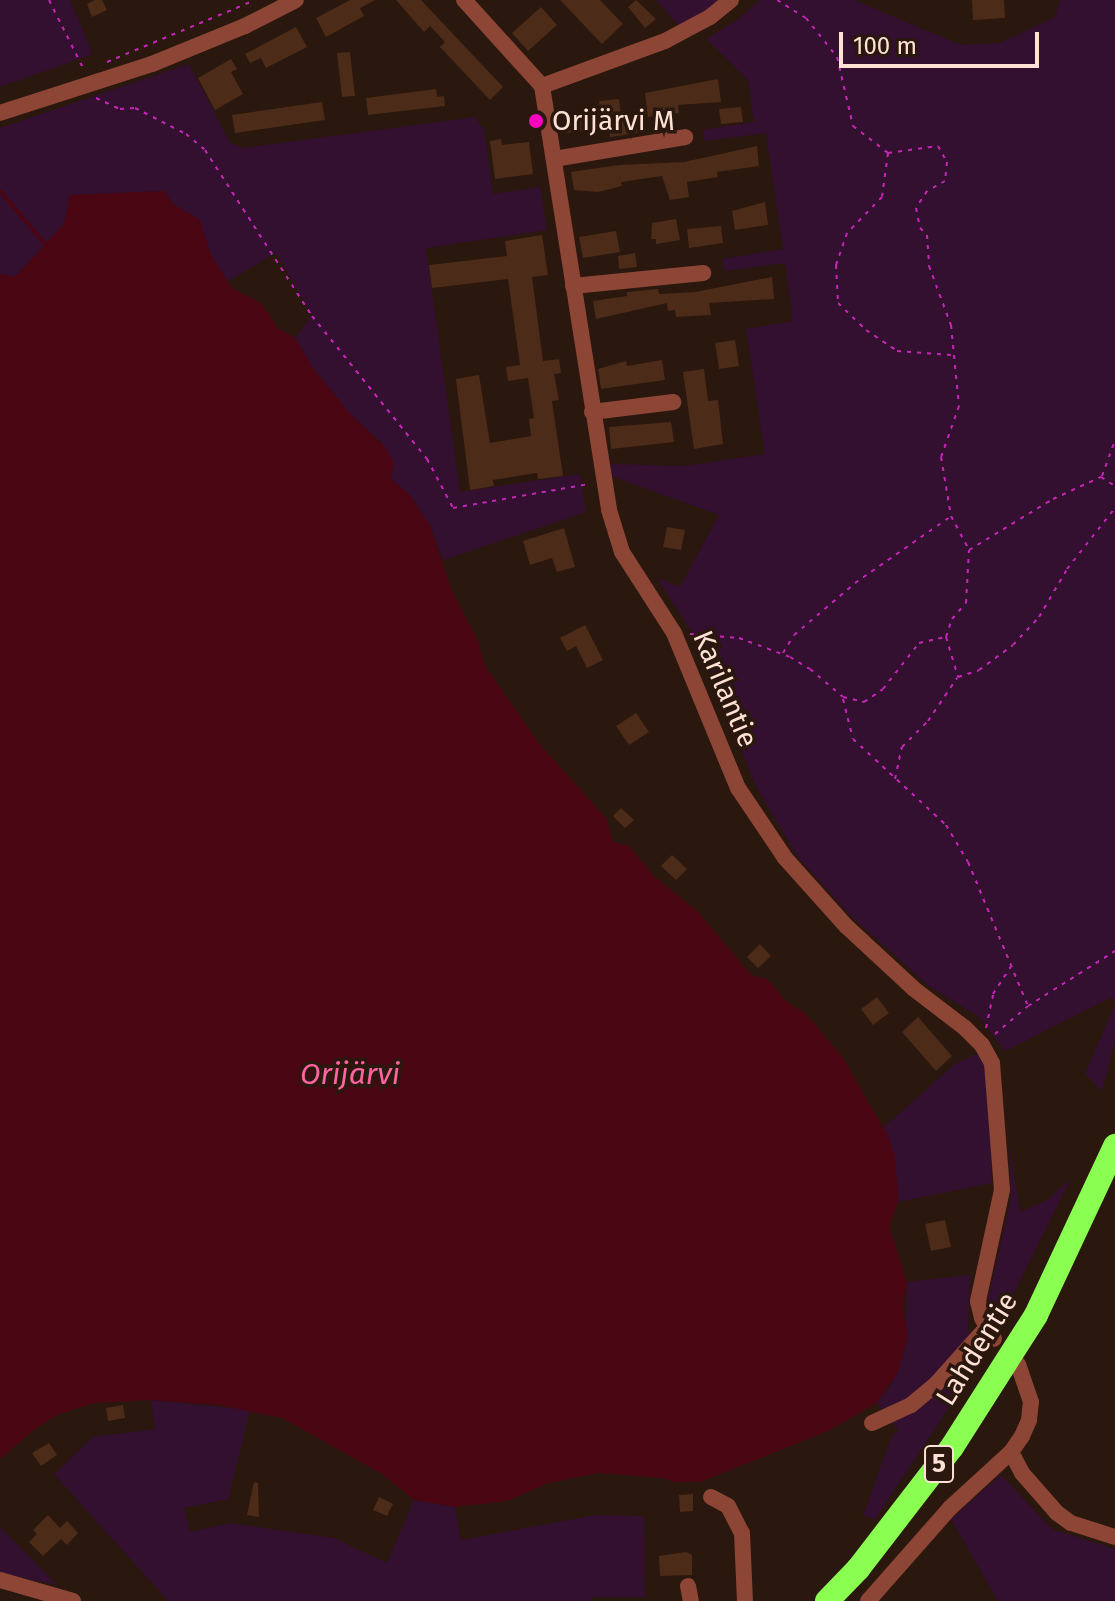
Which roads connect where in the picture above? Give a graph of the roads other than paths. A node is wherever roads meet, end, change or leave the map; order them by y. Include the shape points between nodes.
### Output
1 (296, 0) edge
2 (464, 0) edge
3 (731, 0) edge
4 (542, 86) junction
5 (0, 113) edge
6 (685, 137) dead end
7 (554, 159) junction
8 (703, 273) dead end
9 (573, 286) junction
10 (673, 402) dead end
11 (592, 412) junction
12 (1115, 1146) edge
13 (1018, 1364) dead end
14 (872, 1423) dead end
15 (1011, 1452) junction
16 (711, 1497) dead end
17 (1115, 1537) edge
18 (0, 1580) edge
19 (73, 1601) edge
20 (745, 1601) edge
21 (827, 1601) edge
22 (868, 1601) edge

1 - 5 street via 245,26 91,86
2 - 4 street
3 - 4 street via 665,41
4 - 7 street, Karilantie
6 - 7 street
7 - 9 street, Karilantie
8 - 9 street
9 - 11 street, Karilantie
10 - 11 street
11 - 14 street, Karilantie via 622,552 674,633 738,788 785,858 846,926 982,1045 995,1077 1002,1190 980,1288 980,1310 991,1333 919,1398
12 - 21 highway, Lahdentie / 5 via 1036,1315 952,1447
13 - 15 street via 1031,1402 1029,1420
15 - 17 street via 1057,1513
15 - 22 street via 950,1508
16 - 20 street via 728,1506 742,1533
18 - 19 street

